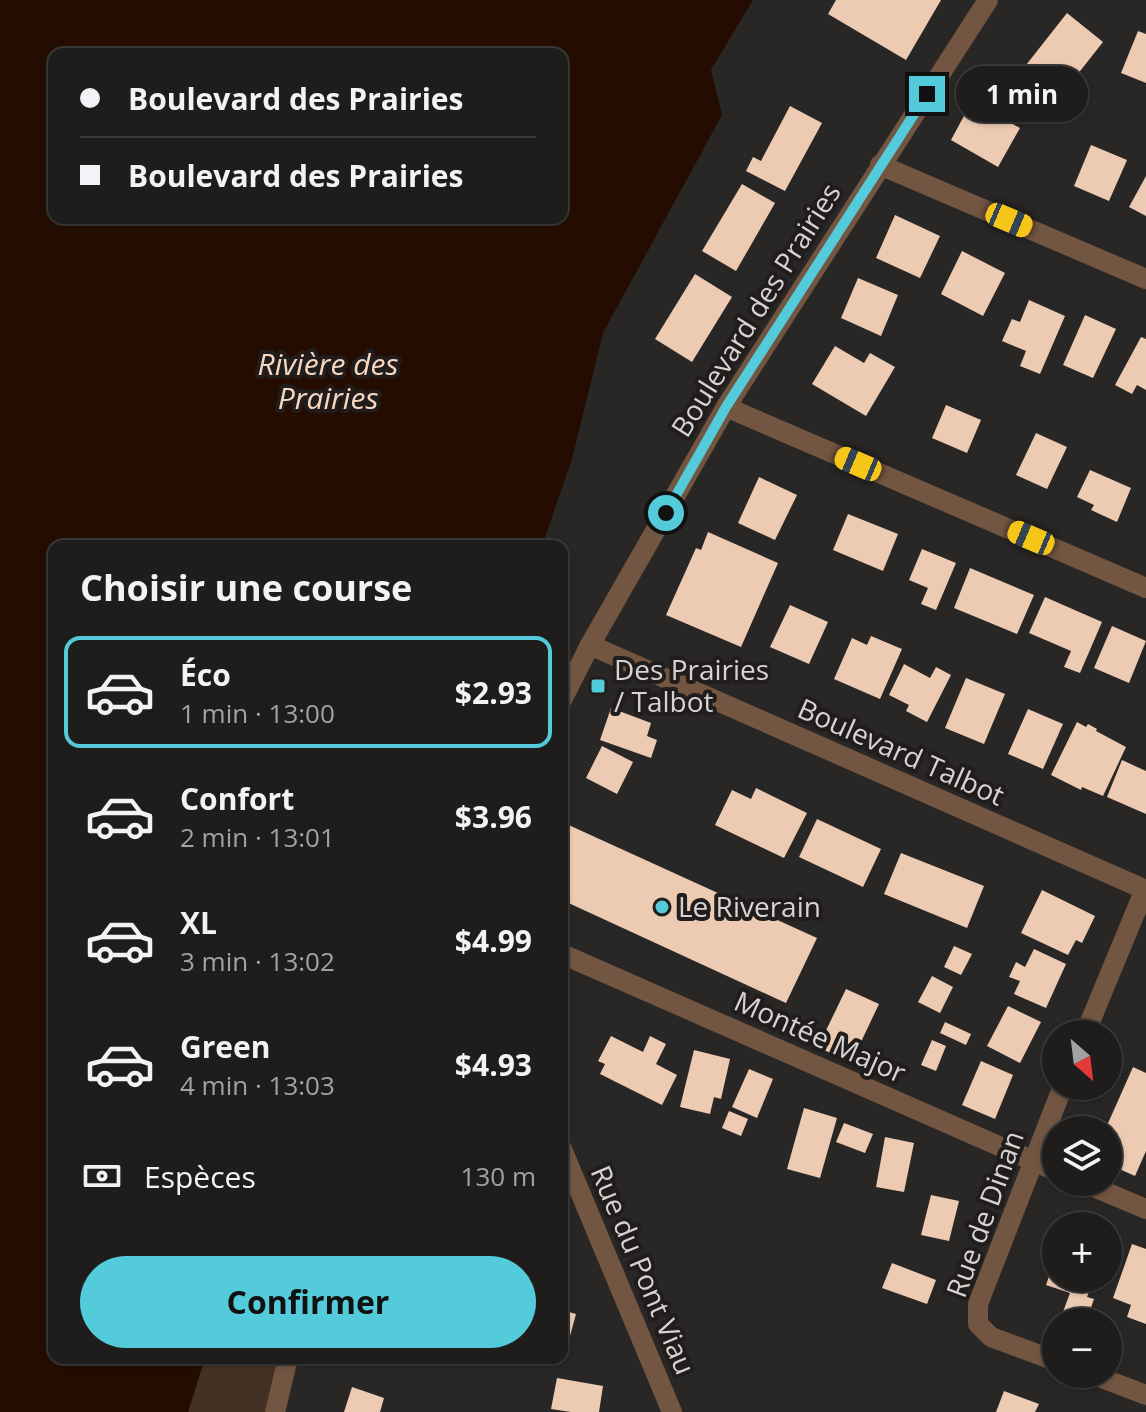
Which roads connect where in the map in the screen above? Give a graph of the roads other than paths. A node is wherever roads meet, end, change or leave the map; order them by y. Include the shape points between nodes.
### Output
1 (988, 0) edge
2 (880, 165) junction
3 (1146, 279) edge
4 (726, 407) junction
5 (1146, 588) edge
6 (590, 645) junction
7 (568, 688) edge
8 (1146, 890) edge
9 (568, 957) edge
10 (1091, 1020) edge
11 (1057, 1100) edge
12 (1032, 1161) junction
13 (568, 1163) edge
14 (1042, 1165) edge
15 (1115, 1196) edge
16 (1146, 1209) edge
17 (1042, 1356) edge
18 (287, 1364) edge
19 (1122, 1386) edge
20 (1146, 1395) edge
21 (275, 1412) edge
22 (672, 1412) edge

1 - 2 street, Boulevard des Prairies
2 - 3 street
2 - 4 street, Boulevard des Prairies
4 - 5 street
4 - 6 street, Boulevard des Prairies
6 - 7 street, Boulevard des Prairies
6 - 8 street, Boulevard Talbot
8 - 10 street
9 - 12 street, Montée Major
11 - 12 street, Rue de Dinan
12 - 14 street, Montée Major
12 - 17 street, Rue de Dinan via 978,1304 978,1324 991,1337
13 - 22 street, Rue du Pont Viau
15 - 16 street
18 - 21 street
19 - 20 street

